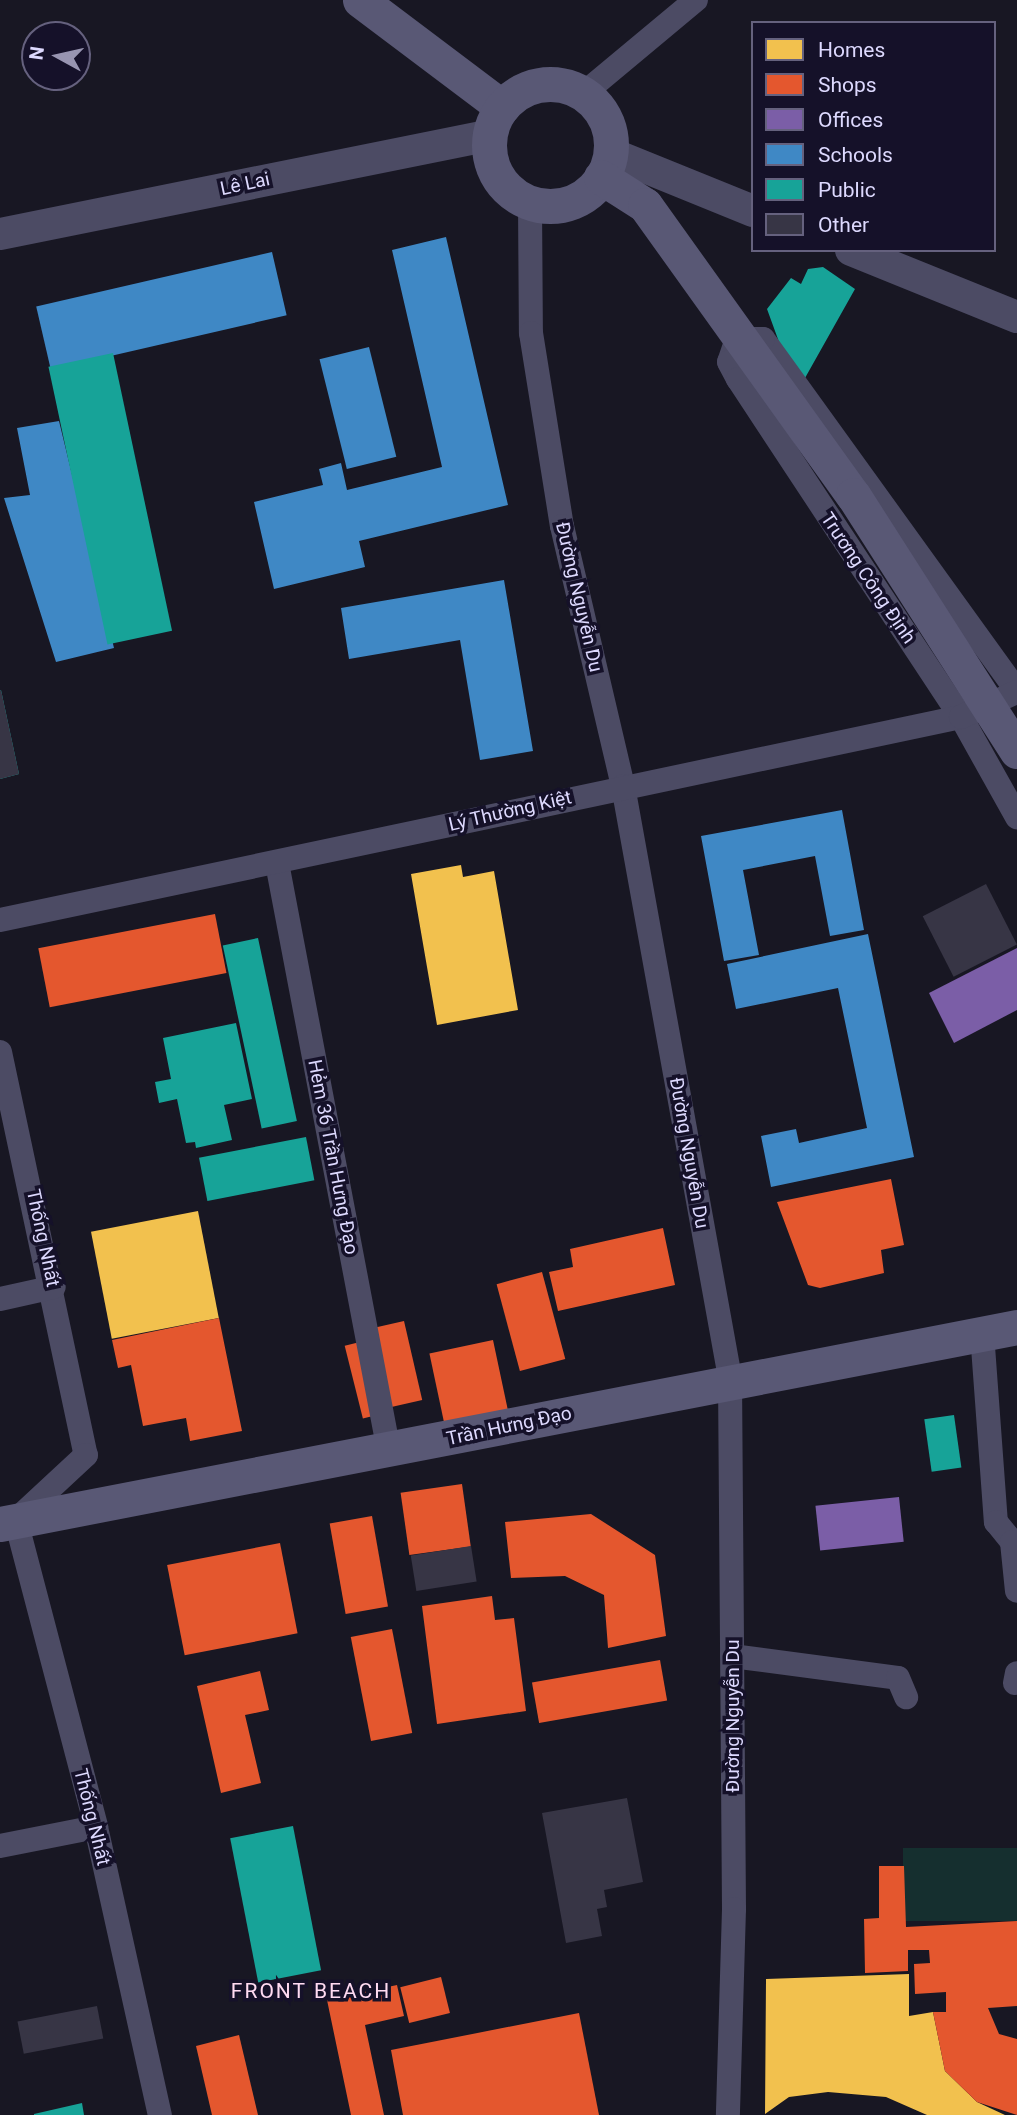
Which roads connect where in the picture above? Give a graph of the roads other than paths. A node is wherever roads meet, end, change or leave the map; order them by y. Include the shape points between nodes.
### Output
1 (360, 0) edge
2 (696, 0) edge
3 (583, 94) junction
4 (496, 121) junction
5 (606, 165) junction
6 (530, 203) junction
7 (751, 210) edge
8 (0, 234) edge
9 (856, 252) edge
10 (1017, 317) edge
11 (997, 702) edge
12 (1017, 751) edge
13 (623, 786) junction
14 (1017, 817) edge
15 (277, 863) junction
16 (0, 920) edge
17 (0, 1052) edge
18 (54, 1287) junction
19 (0, 1299) edge
20 (1017, 1327) edge
21 (982, 1333) junction
22 (730, 1378) junction
23 (389, 1451) junction
24 (5, 1520) edge
25 (1017, 1591) edge
26 (732, 1656) junction
27 (906, 1697) dead end
28 (96, 1826) junction
29 (0, 1846) edge
30 (160, 2115) edge
31 (728, 2115) edge

1 - 4 main road
2 - 3 street
3 - 4 main road via 540,84
3 - 5 main road via 608,126
4 - 6 main road via 502,183
4 - 8 street, Lê Lai
5 - 6 main road via 562,205
5 - 7 street
5 - 11 main road, Trương Công Định via 645,205
6 - 13 street, Đường Nguyễn Du via 531,333 562,526
9 - 10 street
11 - 12 main road, Trương Công Định
11 - 13 street, Lý Thường Kiệt
11 - 14 street, Trương Công Định
13 - 15 street, Lý Thường Kiệt
13 - 22 street, Đường Nguyễn Du
15 - 16 street, Lý Thường Kiệt
15 - 23 street, Hẻm 36 Trần Hưng Đạo
17 - 18 street, Thống Nhất
18 - 19 street
18 - 24 street, Thống Nhất via 86,1455
20 - 21 main road, Trần Hưng Đạo
21 - 22 main road, Trần Hưng Đạo
21 - 25 street via 996,1522 1012,1542
22 - 23 main road, Trần Hưng Đạo
22 - 26 street, Đường Nguyễn Du
23 - 24 main road, Trần Hưng Đạo
24 - 28 street, Thống Nhất
26 - 27 street via 898,1678
26 - 31 street, Đường Nguyễn Du
28 - 29 street
28 - 30 street, Thống Nhất

